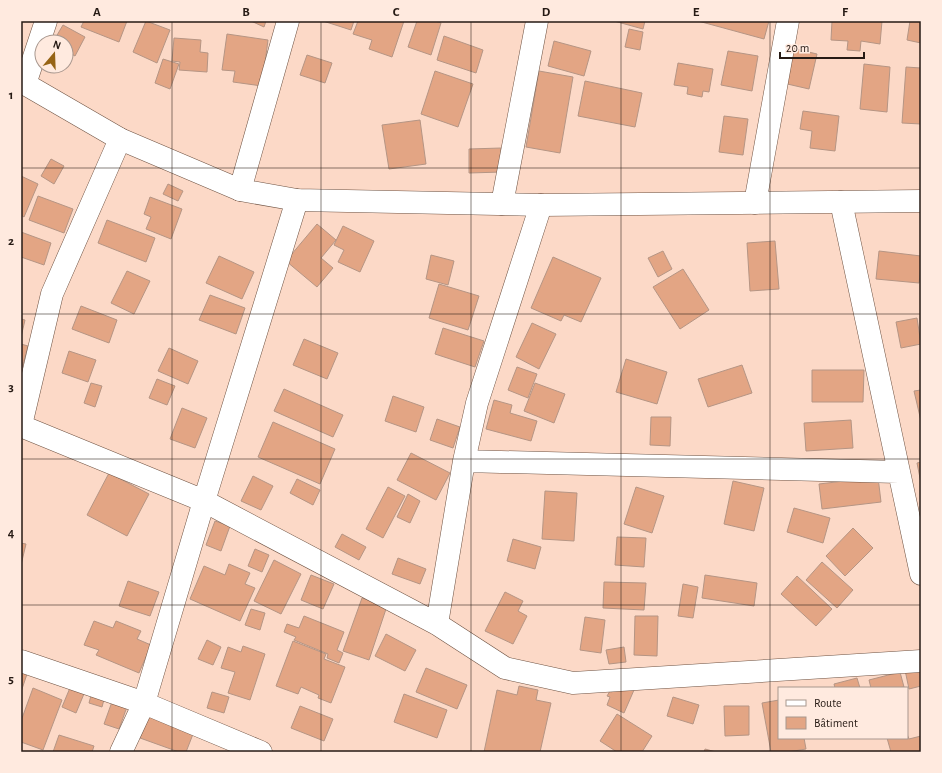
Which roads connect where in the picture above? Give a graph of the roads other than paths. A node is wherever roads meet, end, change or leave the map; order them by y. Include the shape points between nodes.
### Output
1 (46, 21) edge
2 (288, 21) edge
3 (537, 21) edge
4 (788, 21) edge
5 (23, 83) edge
6 (120, 139) junction
7 (240, 190) junction
8 (297, 200) junction
9 (921, 201) edge
10 (841, 202) junction
11 (755, 203) junction
12 (502, 204) junction
13 (541, 204) junction
14 (21, 426) edge
15 (464, 461) junction
16 (899, 472) junction
17 (204, 502) junction
18 (921, 574) edge
19 (437, 624) junction
20 (21, 661) edge
21 (921, 661) edge
22 (144, 703) junction
23 (121, 752) edge
24 (261, 752) edge

1 - 5 street
2 - 7 street
3 - 12 street
4 - 11 street
5 - 6 street
6 - 7 street
6 - 14 street via 52,294
7 - 8 street
8 - 12 street
8 - 17 street
9 - 10 street
10 - 11 street
10 - 16 street
11 - 13 street
12 - 13 street
13 - 15 street via 477,403
14 - 17 street
15 - 16 street
15 - 19 street
16 - 18 street
17 - 19 street
17 - 22 street
19 - 21 street via 505,668 573,683
20 - 22 street
22 - 23 street
22 - 24 street

